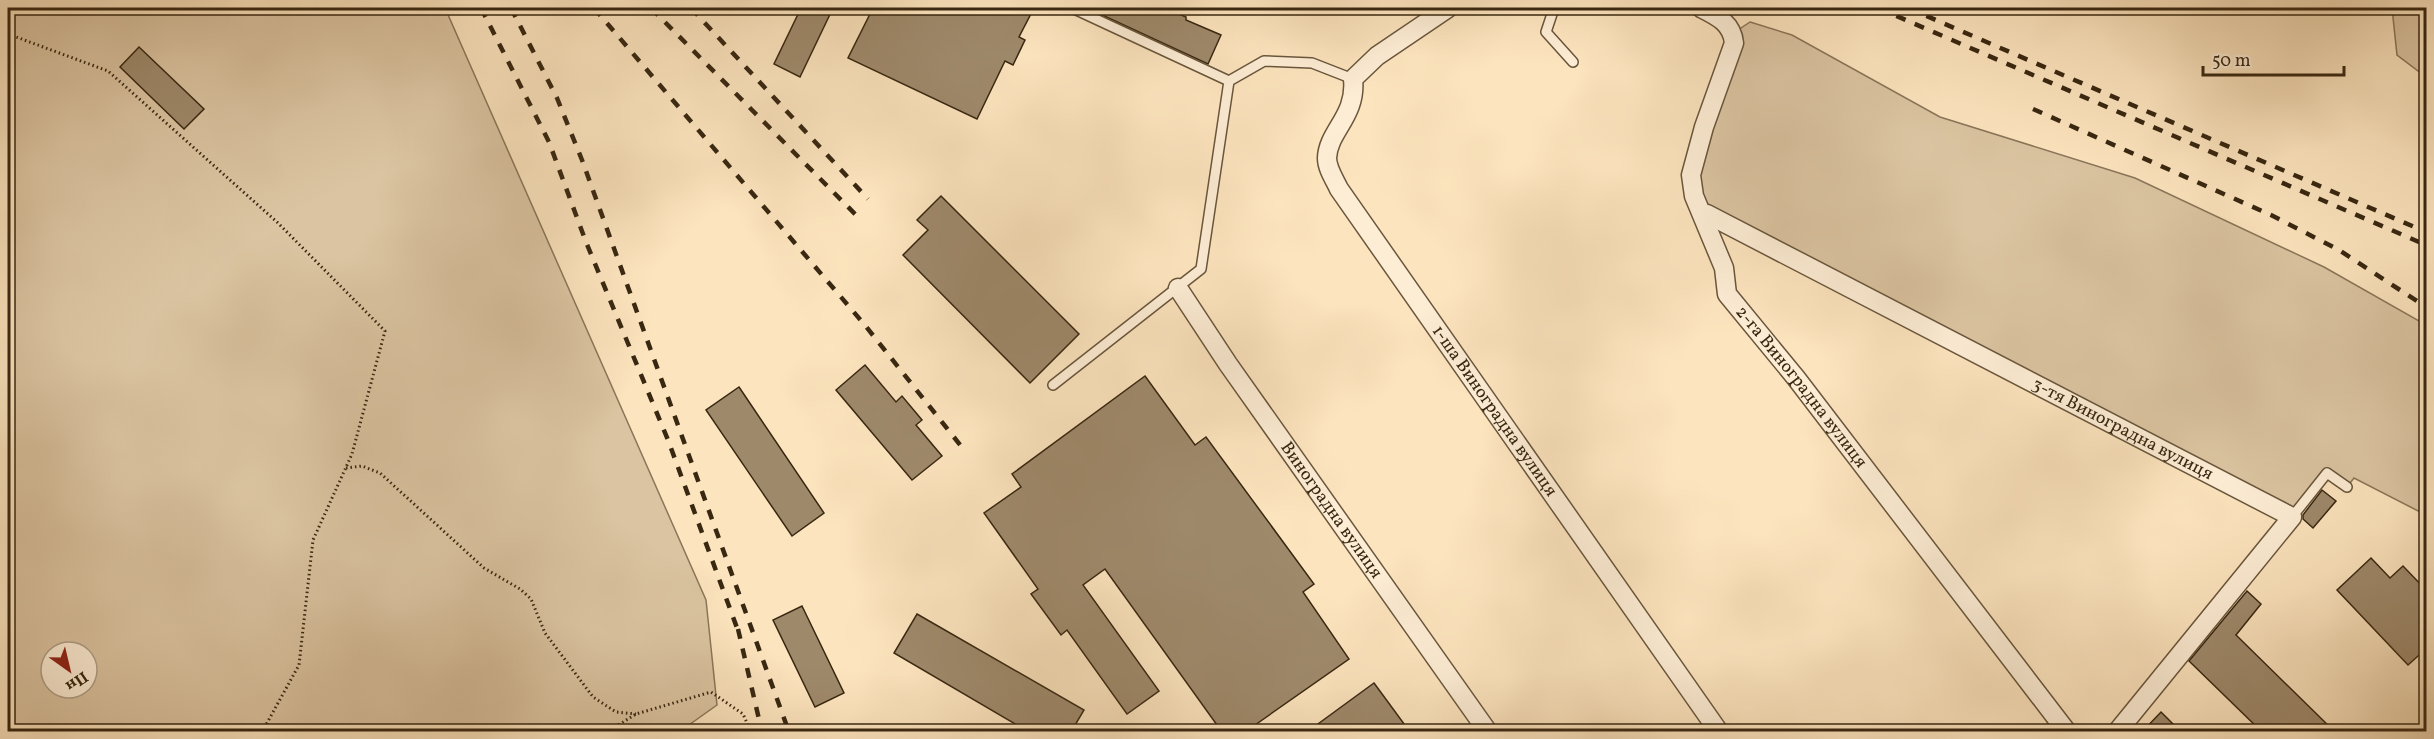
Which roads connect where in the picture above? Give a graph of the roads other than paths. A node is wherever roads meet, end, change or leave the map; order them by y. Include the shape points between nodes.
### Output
1 (1072, 8) edge
2 (1448, 8) edge
3 (1554, 8) edge
4 (1701, 8) edge
5 (1573, 62) dead end
6 (1353, 79) junction
7 (1229, 81) junction
8 (1707, 214) dead end
9 (1178, 288) junction
10 (1053, 385) dead end
11 (2347, 488) dead end
12 (2292, 517) junction
13 (1488, 732) edge
14 (1719, 732) edge
15 (2067, 732) edge
16 (2117, 732) edge

1 - 7 lane
2 - 6 street via 1377,56
3 - 5 lane via 1546,32
4 - 15 street, 2-га Виноградна вулиця via 1726,22 1734,43 1691,175 1694,196 1724,268 1727,294
6 - 7 lane via 1312,63 1264,61
6 - 14 street, 1-ша Виноградна вулиця via 1355,95 1327,158 1339,189
7 - 9 lane via 1201,269
8 - 12 street, 3-тя Виноградна вулиця
9 - 10 lane
9 - 13 street, Виноградна вулиця
11 - 12 lane via 2327,473
12 - 16 street

